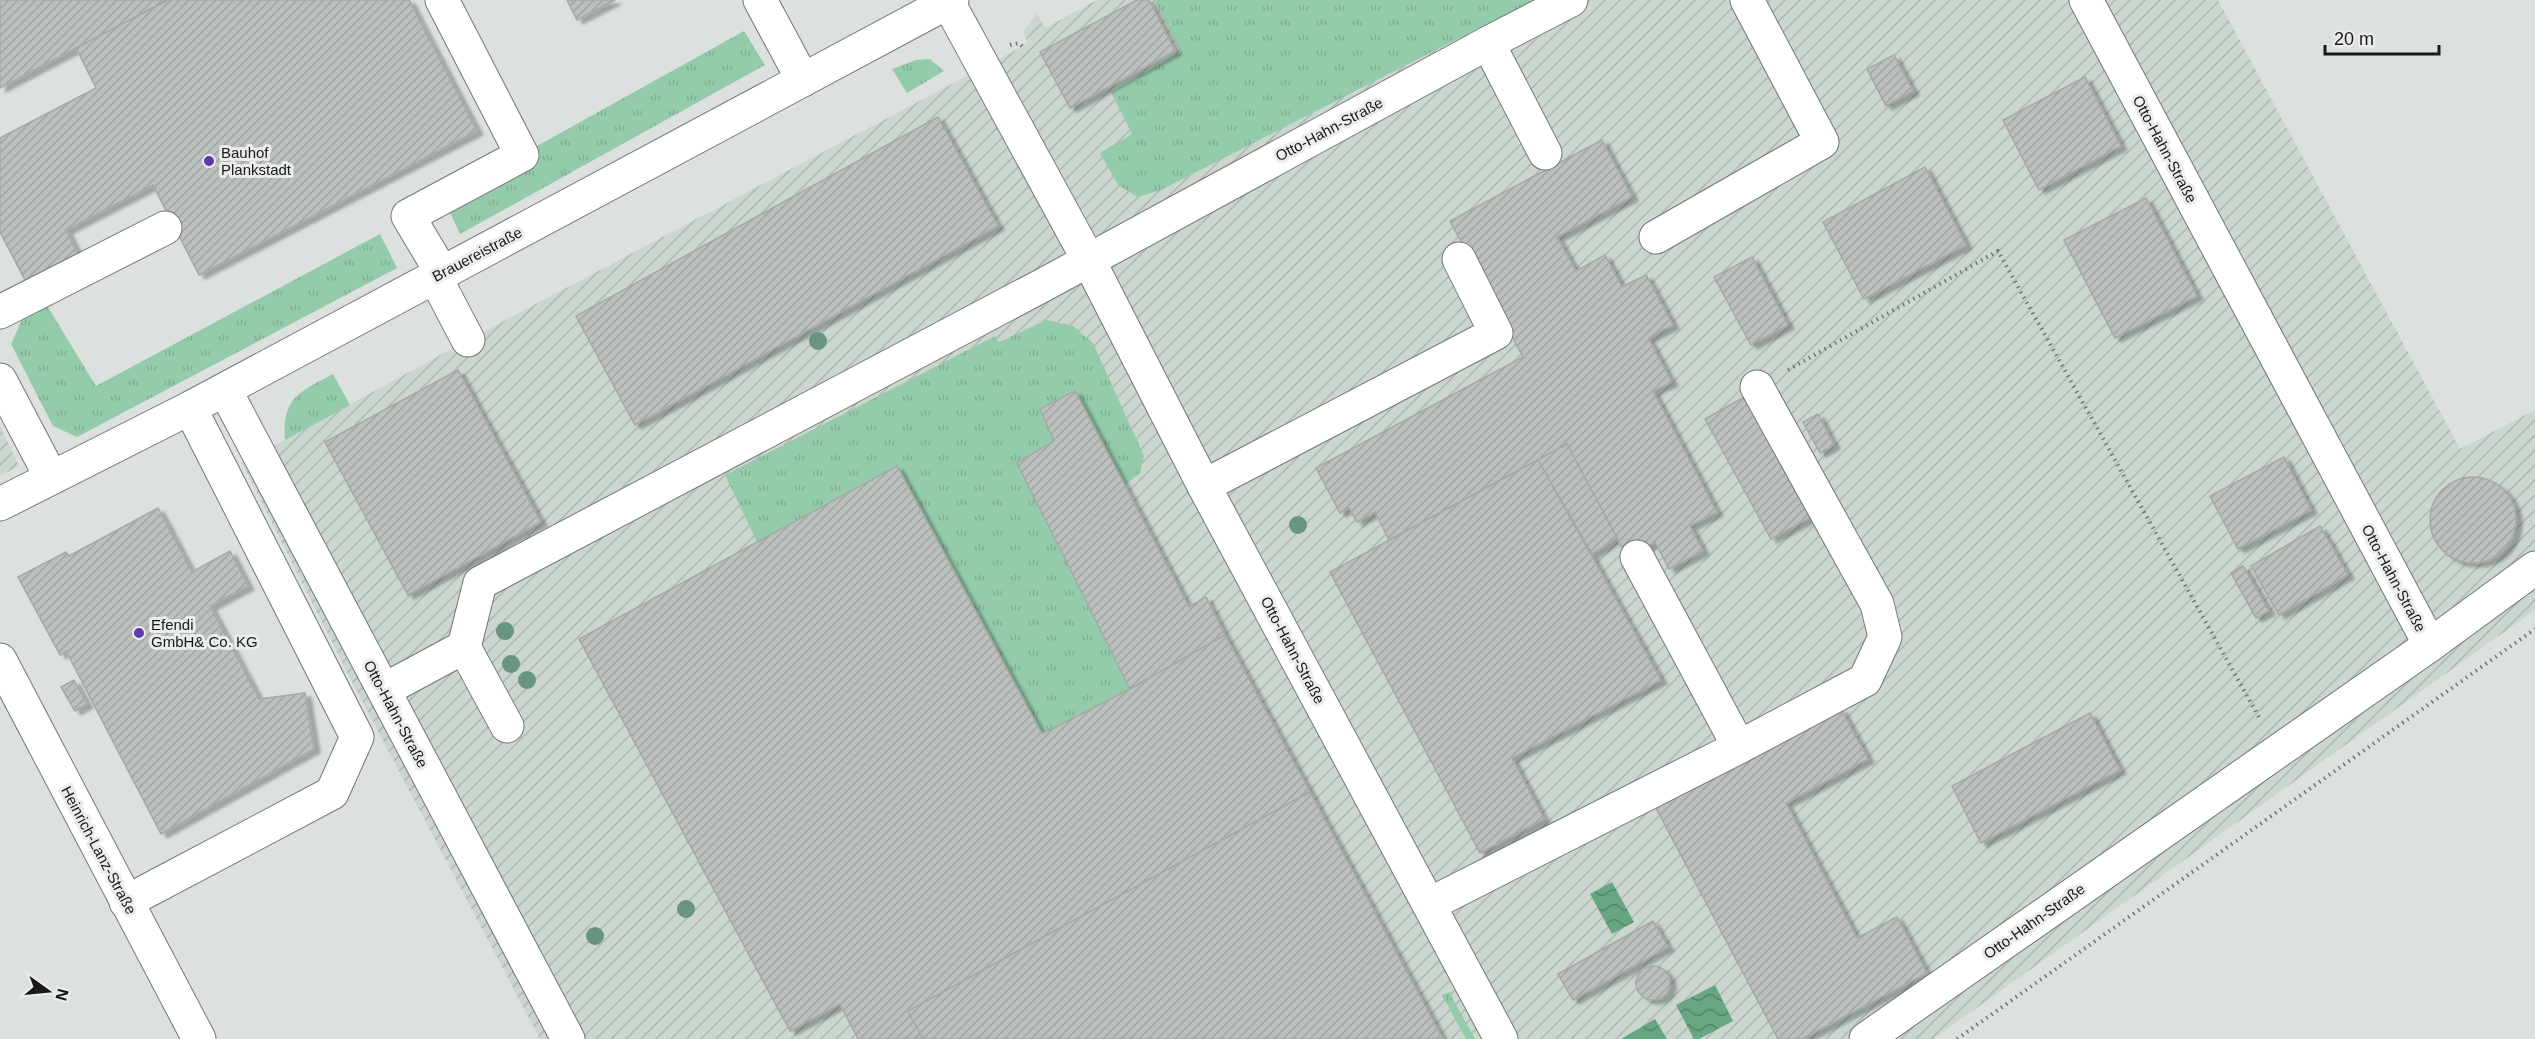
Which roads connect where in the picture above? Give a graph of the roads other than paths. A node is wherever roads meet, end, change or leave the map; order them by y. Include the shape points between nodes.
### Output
1 (442, 0) edge
2 (760, 0) edge
3 (1571, 0) edge
4 (1747, 0) edge
5 (2086, 0) edge
6 (950, 1) edge
7 (1488, 43) junction
8 (803, 80) junction
9 (1545, 153) dead end
10 (165, 228) dead end
11 (1656, 237) dead end
12 (1088, 259) junction
13 (1459, 259) dead end
14 (438, 275) junction
15 (0, 312) edge
16 (468, 340) dead end
17 (0, 380) edge
18 (1757, 387) road end
19 (225, 390) junction
20 (190, 408) junction
21 (51, 477) junction
22 (1204, 486) junction
23 (0, 504) edge
24 (1637, 557) dead end
25 (2535, 568) edge
26 (2430, 645) junction
27 (464, 647) junction
28 (0, 660) edge
29 (384, 690) junction
30 (507, 726) dead end
31 (1739, 747) junction
32 (126, 902) junction
33 (1430, 904) junction
34 (199, 1039) edge
35 (568, 1039) edge
36 (1501, 1039) edge
37 (1866, 1039) edge

1 - 14 street via 522,155 408,216
2 - 8 street
3 - 7 street, Otto-Hahn-Straße
4 - 11 street via 1822,142
5 - 26 street, Otto-Hahn-Straße
6 - 8 street, Brauereistraße
6 - 12 street, Otto-Hahn-Straße
7 - 9 street
7 - 12 street, Otto-Hahn-Straße
8 - 14 street, Brauereistraße
10 - 15 street
12 - 22 street, Otto-Hahn-Straße
12 - 27 street via 480,583
13 - 22 street via 1496,333
14 - 16 street
14 - 19 street, Brauereistraße
17 - 21 street
18 - 31 street via 1877,604 1885,637 1865,680
19 - 20 street, Brauereistraße
19 - 29 street, Otto-Hahn-Straße
20 - 21 street, Brauereistraße
20 - 32 street via 357,737 332,793
21 - 23 street, Brauereistraße
22 - 33 street, Otto-Hahn-Straße
24 - 31 street
25 - 26 street
26 - 37 street, Otto-Hahn-Straße
27 - 29 street
27 - 30 street
28 - 32 street, Heinrich-Lanz-Straße
29 - 35 street, Otto-Hahn-Straße
31 - 33 street
32 - 34 street, Heinrich-Lanz-Straße
33 - 36 street, Otto-Hahn-Straße

